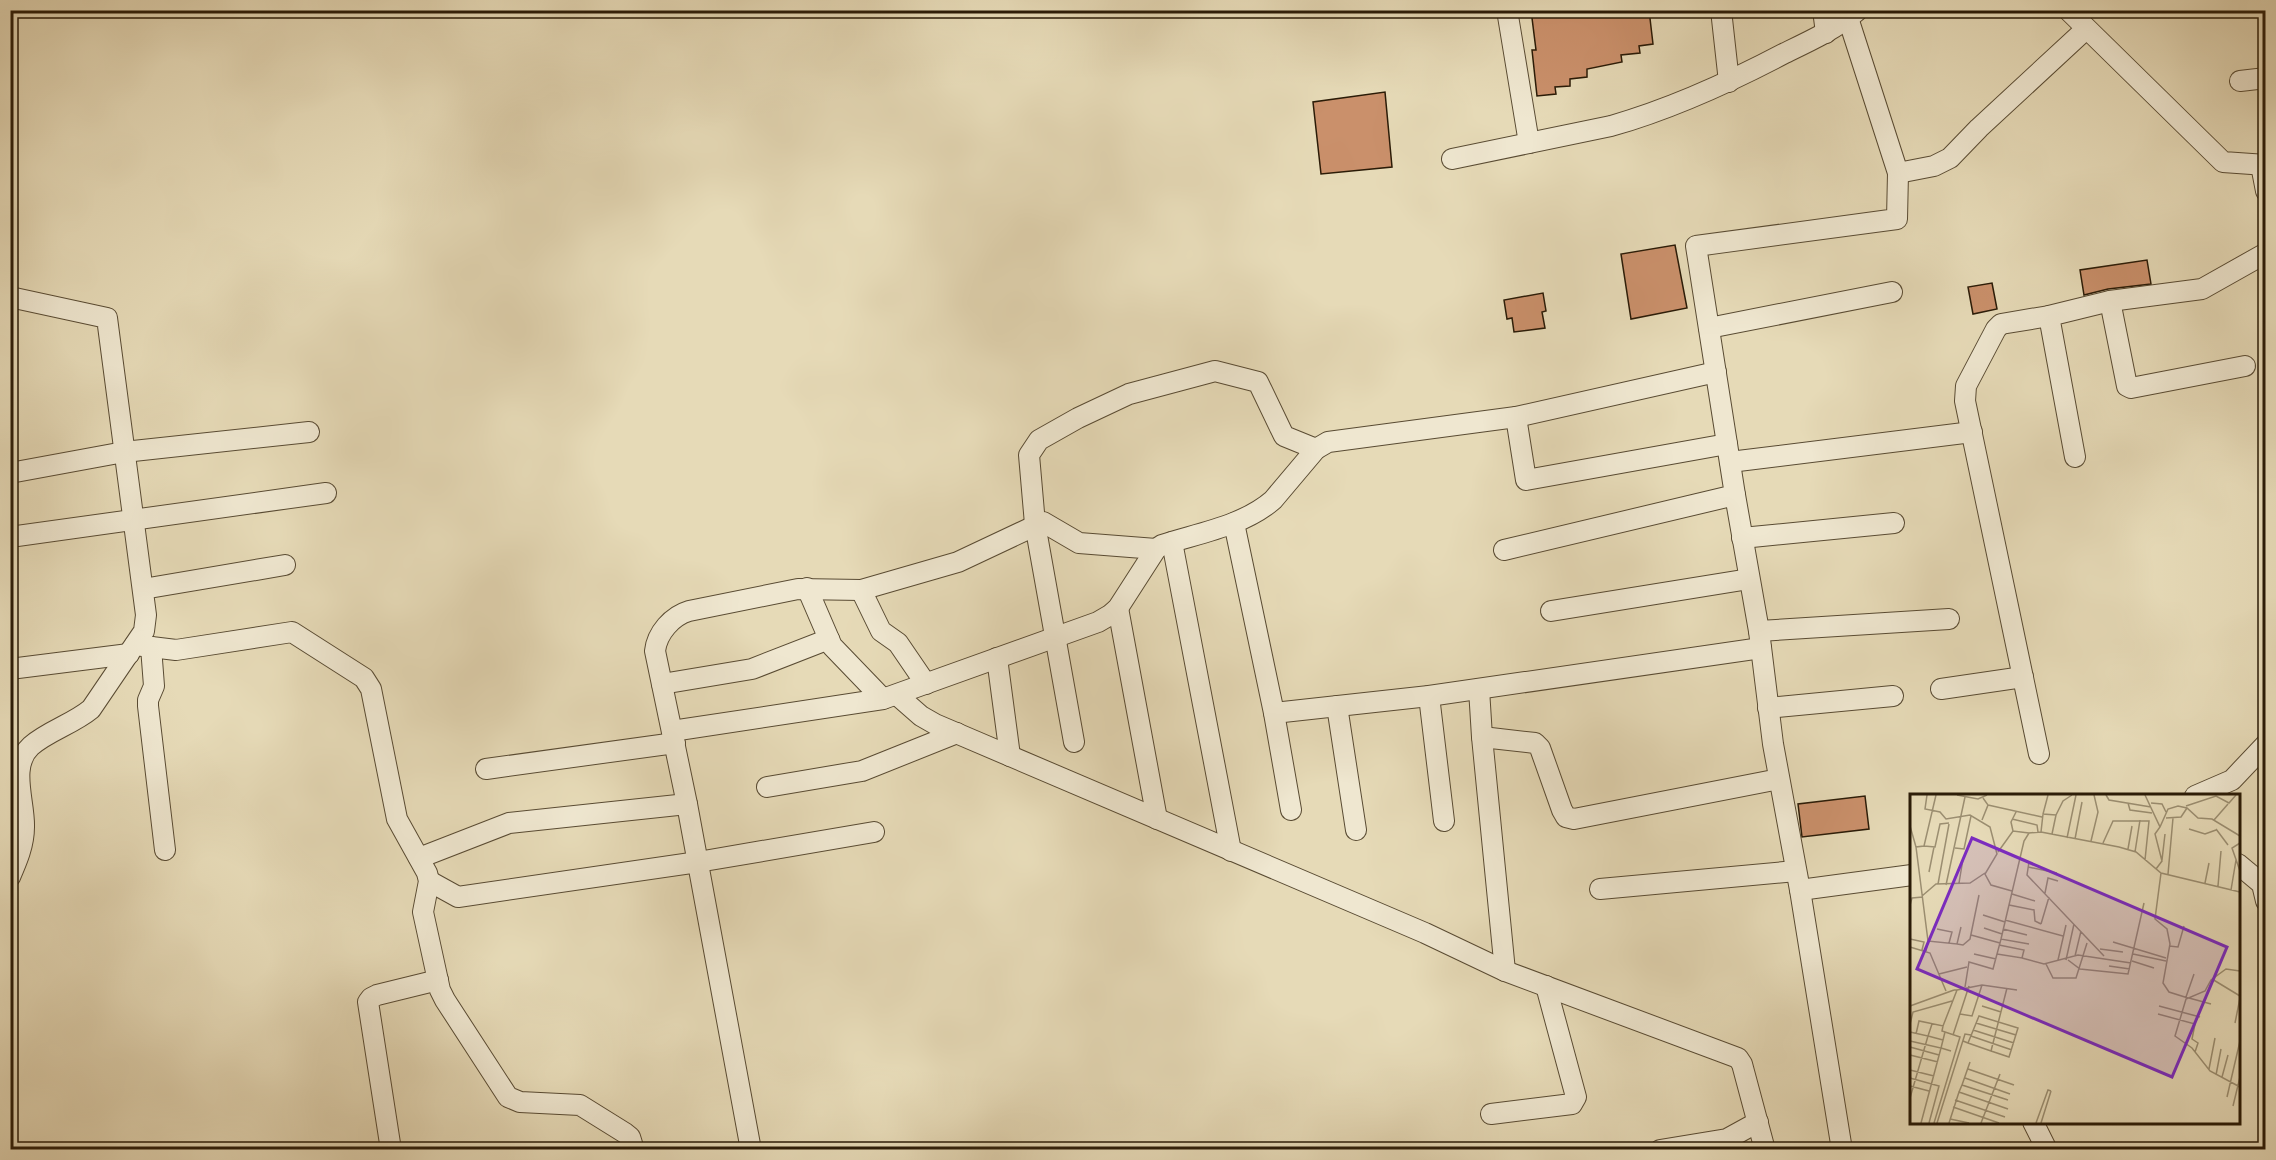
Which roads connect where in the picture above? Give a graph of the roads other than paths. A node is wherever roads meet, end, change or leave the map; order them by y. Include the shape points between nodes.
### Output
1 (1507, 10) edge
2 (1721, 10) edge
3 (1823, 10) edge
4 (2068, 10) edge
5 (1853, 14) edge
6 (2086, 29) junction
7 (1826, 33) junction
8 (2265, 78) edge
9 (2240, 81) dead end
10 (1729, 82) junction
11 (1529, 143) junction
12 (1452, 159) dead end
13 (2263, 165) edge
14 (1898, 173) junction
15 (2265, 191) edge
16 (2265, 253) edge
17 (1892, 292) dead end
18 (10, 297) edge
19 (2110, 301) junction
20 (2049, 316) junction
21 (1709, 328) junction
22 (2245, 366) dead end
23 (1716, 372) junction
24 (1516, 417) junction
25 (309, 432) dead end
26 (1972, 432) junction
27 (1316, 449) junction
28 (124, 452) junction
29 (1729, 453) junction
30 (2075, 457) dead end
31 (10, 473) edge
32 (326, 493) dead end
33 (1735, 495) junction
34 (133, 520) junction
35 (1234, 522) junction
36 (1893, 523) dead end
37 (1035, 524) junction
38 (10, 537) edge
39 (1742, 538) junction
40 (1164, 545) junction
41 (1504, 550) dead end
42 (285, 565) dead end
43 (1749, 579) junction
44 (807, 588) junction
45 (143, 589) junction
46 (861, 590) junction
47 (1118, 608) junction
48 (1551, 611) dead end
49 (1949, 619) dead end
50 (1055, 637) junction
51 (829, 639) junction
52 (1760, 640) junction
53 (138, 649) junction
54 (997, 658) junction
55 (10, 669) edge
56 (2023, 676) junction
57 (662, 684) junction
58 (926, 684) junction
59 (1479, 689) junction
60 (1941, 689) dead end
61 (1429, 696) junction
62 (1893, 696) dead end
63 (890, 697) junction
64 (1336, 706) junction
65 (1768, 708) junction
66 (1274, 713) junction
67 (957, 733) junction
68 (674, 737) junction
69 (1482, 737) junction
70 (1074, 742) dead end
71 (2265, 744) edge
72 (2039, 754) dead end
73 (1010, 756) junction
74 (486, 769) dead end
75 (1779, 780) junction
76 (767, 787) dead end
77 (2233, 788) edge
78 (2200, 794) edge
79 (687, 804) junction
80 (1292, 810) dead end
81 (1157, 819) junction
82 (1444, 821) dead end
83 (1356, 830) dead end
84 (874, 832) dead end
85 (165, 850) dead end
86 (1232, 850) junction
87 (419, 858) junction
88 (698, 862) junction
89 (2240, 866) edge
90 (12, 871) edge
91 (1796, 871) junction
92 (1910, 875) edge
93 (429, 881) junction
94 (1600, 889) dead end
95 (1800, 890) junction
96 (2265, 901) edge
97 (1505, 971) junction
98 (438, 980) junction
99 (1546, 986) junction
100 (1491, 1114) dead end
101 (1758, 1122) junction
102 (391, 1149) edge
103 (634, 1149) edge
104 (751, 1149) edge
105 (1660, 1149) edge
106 (1766, 1149) edge
107 (1842, 1149) edge

1 - 11 street
2 - 10 street
3 - 7 street
4 - 6 street
5 - 7 street
5 - 14 street
6 - 13 street via 2223,162
6 - 14 street via 1950,158 1934,166
7 - 10 street
8 - 9 street
10 - 11 street via 1622,123
11 - 12 street
13 - 15 street
14 - 21 street via 1897,219 1696,246
16 - 19 street via 2202,289
17 - 21 street
18 - 28 street via 107,318
19 - 20 street
19 - 22 street via 2127,386 2131,388
20 - 26 street via 2008,322 1996,329 1965,392
20 - 30 street
21 - 23 street
23 - 24 street
23 - 29 street
24 - 27 street via 1338,439
24 - 29 street via 1526,480
25 - 28 street
26 - 29 street
26 - 56 street
27 - 35 street via 1273,500
27 - 37 street via 1284,436 1258,382 1215,371 1130,394 1039,440 1029,455
28 - 31 street
28 - 34 street
29 - 33 street
32 - 34 street
33 - 39 street
33 - 41 street
34 - 38 street
34 - 45 street
35 - 40 street
35 - 66 street
36 - 39 street
37 - 40 street via 1048,524 1079,543
37 - 46 street via 958,562
37 - 50 street
39 - 43 street
40 - 47 street
40 - 86 street
42 - 45 street
43 - 48 street
43 - 52 street
44 - 46 street
44 - 51 street
44 - 57 street via 681,614 656,644
45 - 53 street via 146,624
46 - 58 street via 881,631 897,643
47 - 50 street via 1098,622
47 - 81 street
49 - 52 street
50 - 54 street
50 - 70 street
51 - 57 street via 752,669
51 - 63 street via 832,646
52 - 59 street
52 - 65 street
53 - 55 street
53 - 85 street via 154,686 148,706
53 - 87 street via 176,650 292,632 364,678 370,689 397,819
53 - 90 street via 91,709 25,753 20,772 23,841
54 - 58 street
54 - 73 street
56 - 60 street
56 - 72 street
57 - 68 street
58 - 63 street
59 - 61 street
59 - 69 street
61 - 64 street
61 - 82 street
62 - 65 street
63 - 67 street
63 - 68 street
64 - 66 street
64 - 83 street
65 - 75 street
66 - 80 street
67 - 73 street
67 - 76 street via 869,770
68 - 74 street
68 - 79 street
69 - 75 street via 1535,743 1562,810 1566,817 1574,819
69 - 97 street
71 - 77 street
73 - 81 street
75 - 91 street
77 - 78 street
79 - 87 street via 509,823
79 - 88 street
81 - 86 street
84 - 88 street
86 - 97 street
87 - 93 street
88 - 93 street via 458,897
88 - 104 street
89 - 96 street via 2262,884
91 - 94 street
91 - 95 street
92 - 95 street
93 - 98 street via 423,912
95 - 107 street
97 - 99 street
98 - 102 street via 377,995 368,1002
98 - 103 street via 445,1000 508,1096 520,1102 580,1105 630,1137
99 - 100 street via 1575,1101
99 - 101 street via 1738,1058
101 - 105 street via 1727,1140
101 - 106 street

